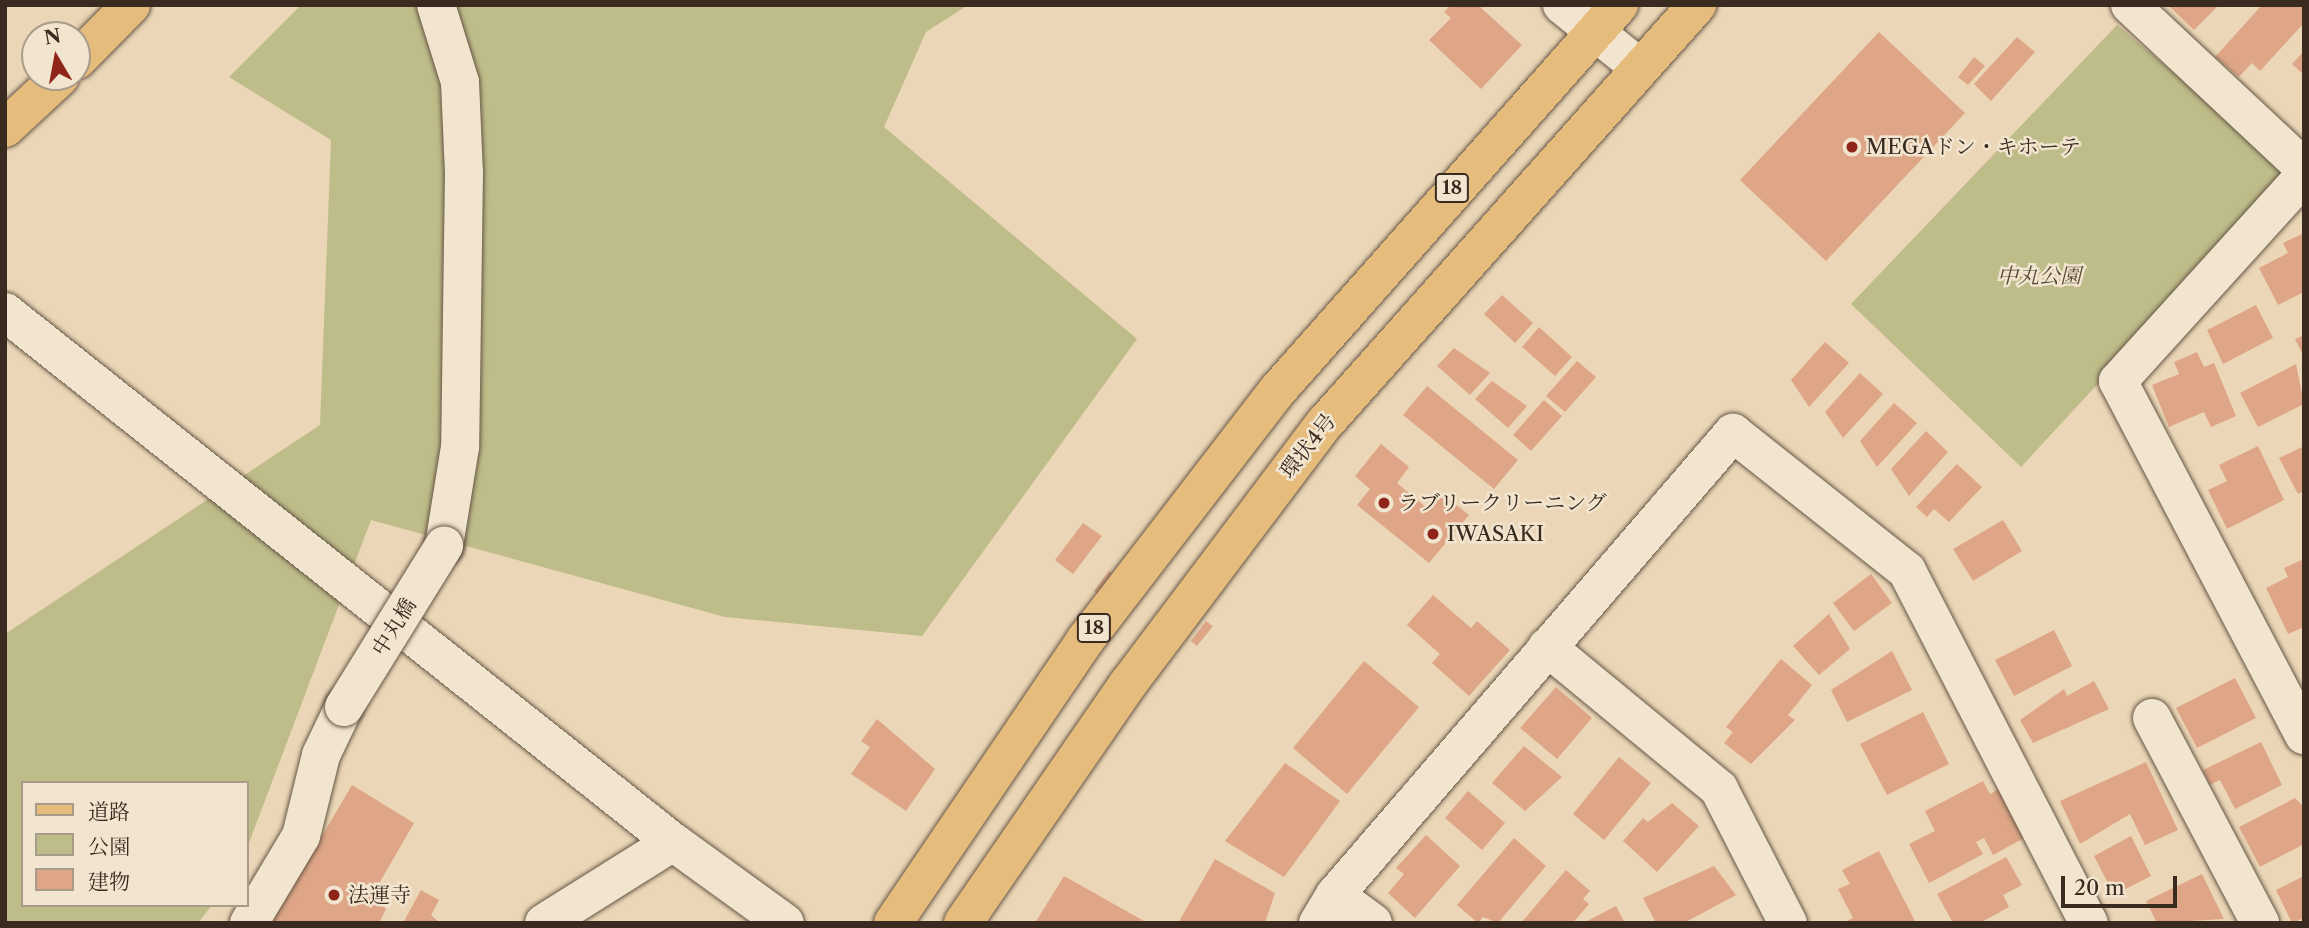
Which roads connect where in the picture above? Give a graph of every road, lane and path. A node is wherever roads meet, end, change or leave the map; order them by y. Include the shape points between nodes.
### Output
1 (131, 5) edge
2 (436, 5) edge
3 (1562, 5) edge
4 (1697, 5) edge
5 (2130, 5) edge
6 (1606, 19) edge
7 (91, 46) edge
8 (1640, 68) junction
9 (45, 91) edge
10 (5, 128) edge
11 (2304, 168) edge
12 (2304, 176) edge
13 (5, 312) edge
14 (1547, 647) junction
15 (2291, 682) edge
16 (2152, 718) dead end
17 (2304, 735) edge
18 (673, 842) junction
19 (1327, 909) edge
20 (249, 923) edge
21 (544, 923) edge
22 (785, 923) edge
23 (893, 923) edge
24 (963, 923) edge
25 (1373, 923) edge
26 (1788, 923) edge
27 (2089, 923) edge
28 (2260, 923) edge

1 - 7 main road
2 - 20 street, 中丸橋, bridge via 460,82 464,172 460,447 444,546 344,707 321,755 301,836
3 - 6 street
4 - 8 main road, 環状4号
5 - 11 street
6 - 8 street
6 - 23 main road, 18 via 1277,391 1086,639
8 - 24 main road, 環状4号 via 1325,423 1128,684
9 - 10 main road
12 - 15 street via 2118,381
13 - 18 street
14 - 19 street
14 - 26 street via 1719,789
14 - 27 street via 1733,433 1907,570
15 - 17 street
16 - 28 street
18 - 21 street
18 - 22 street
19 - 25 street

